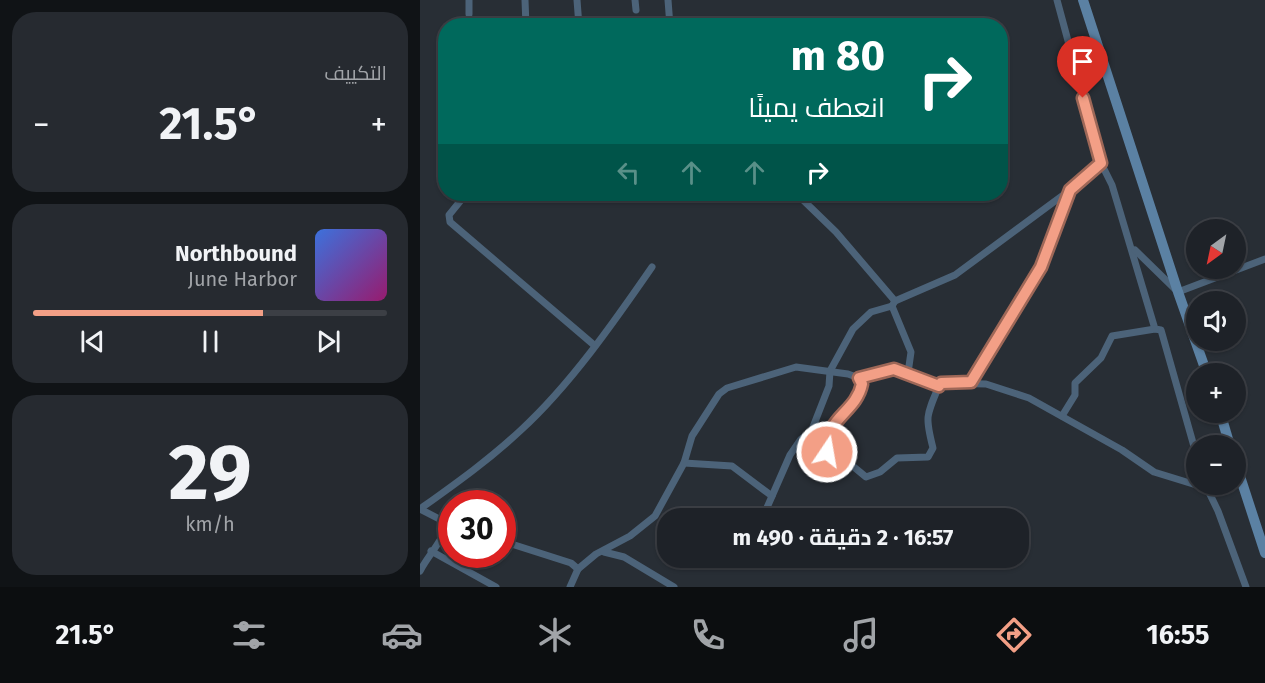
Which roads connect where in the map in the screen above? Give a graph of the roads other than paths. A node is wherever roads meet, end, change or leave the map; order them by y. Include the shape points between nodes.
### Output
1 (469, 0) edge
2 (525, 0) edge
3 (577, 0) edge
4 (635, 0) edge
5 (668, 0) edge
6 (1057, 0) edge
7 (1083, 0) edge
8 (636, 10) dead end
9 (469, 14) dead end
10 (526, 18) edge
11 (578, 18) edge
12 (669, 18) edge
13 (1101, 163) junction
14 (1070, 190) junction
15 (460, 201) edge
16 (803, 201) edge
17 (1133, 248) junction
18 (1265, 259) edge
19 (652, 267) dead end
20 (1178, 292) junction
21 (894, 303) junction
22 (1155, 329) junction
23 (594, 345) junction
24 (1203, 363) edge
25 (830, 371) junction
26 (908, 373) junction
27 (859, 378) junction
28 (971, 382) junction
29 (939, 386) junction
30 (1062, 416) junction
31 (811, 432) junction
32 (1191, 435) edge
33 (828, 437) junction
34 (684, 463) junction
35 (1186, 481) edge
36 (1210, 495) edge
37 (1246, 495) edge
38 (772, 496) junction
39 (767, 508) edge
40 (420, 509) edge
41 (438, 518) edge
42 (438, 544) edge
43 (516, 545) edge
44 (431, 550) junction
45 (604, 552) junction
46 (1265, 553) edge
47 (578, 569) junction
48 (420, 571) edge
49 (496, 587) edge
50 (570, 587) edge
51 (674, 587) edge
52 (1246, 587) edge

1 - 9 street
2 - 10 street
3 - 11 street
4 - 8 street
5 - 12 street
6 - 13 street
7 - 20 street
13 - 14 street
13 - 17 street via 1113,185
14 - 21 street via 955,275
14 - 28 street via 1041,267
15 - 23 street via 449,215 450,222
16 - 21 street via 836,232
17 - 20 street
17 - 22 street
18 - 20 street
19 - 23 street
20 - 24 street
21 - 25 street via 871,312 857,323
21 - 26 street via 911,352
22 - 30 street via 1112,336 1101,358 1075,382 1075,395
22 - 32 street via 1161,330
23 - 40 street via 522,429 476,469
25 - 27 street
25 - 31 street via 829,386
25 - 34 street via 796,367 726,388 692,436
26 - 27 street via 894,369
26 - 29 street
27 - 33 street via 860,393 831,426
28 - 29 street
28 - 30 street via 1029,398
29 - 33 street via 927,416 933,448 928,457 897,458 866,477 849,463 829,461
30 - 35 street via 1154,472
31 - 33 street via 820,430
31 - 38 street via 793,450
34 - 38 street via 732,466
34 - 45 street via 655,516
36 - 52 street
37 - 46 street
38 - 39 street
40 - 41 street
42 - 44 street
43 - 47 street via 572,562
44 - 48 street
44 - 49 street
45 - 47 street
45 - 51 street via 624,557
47 - 50 street

